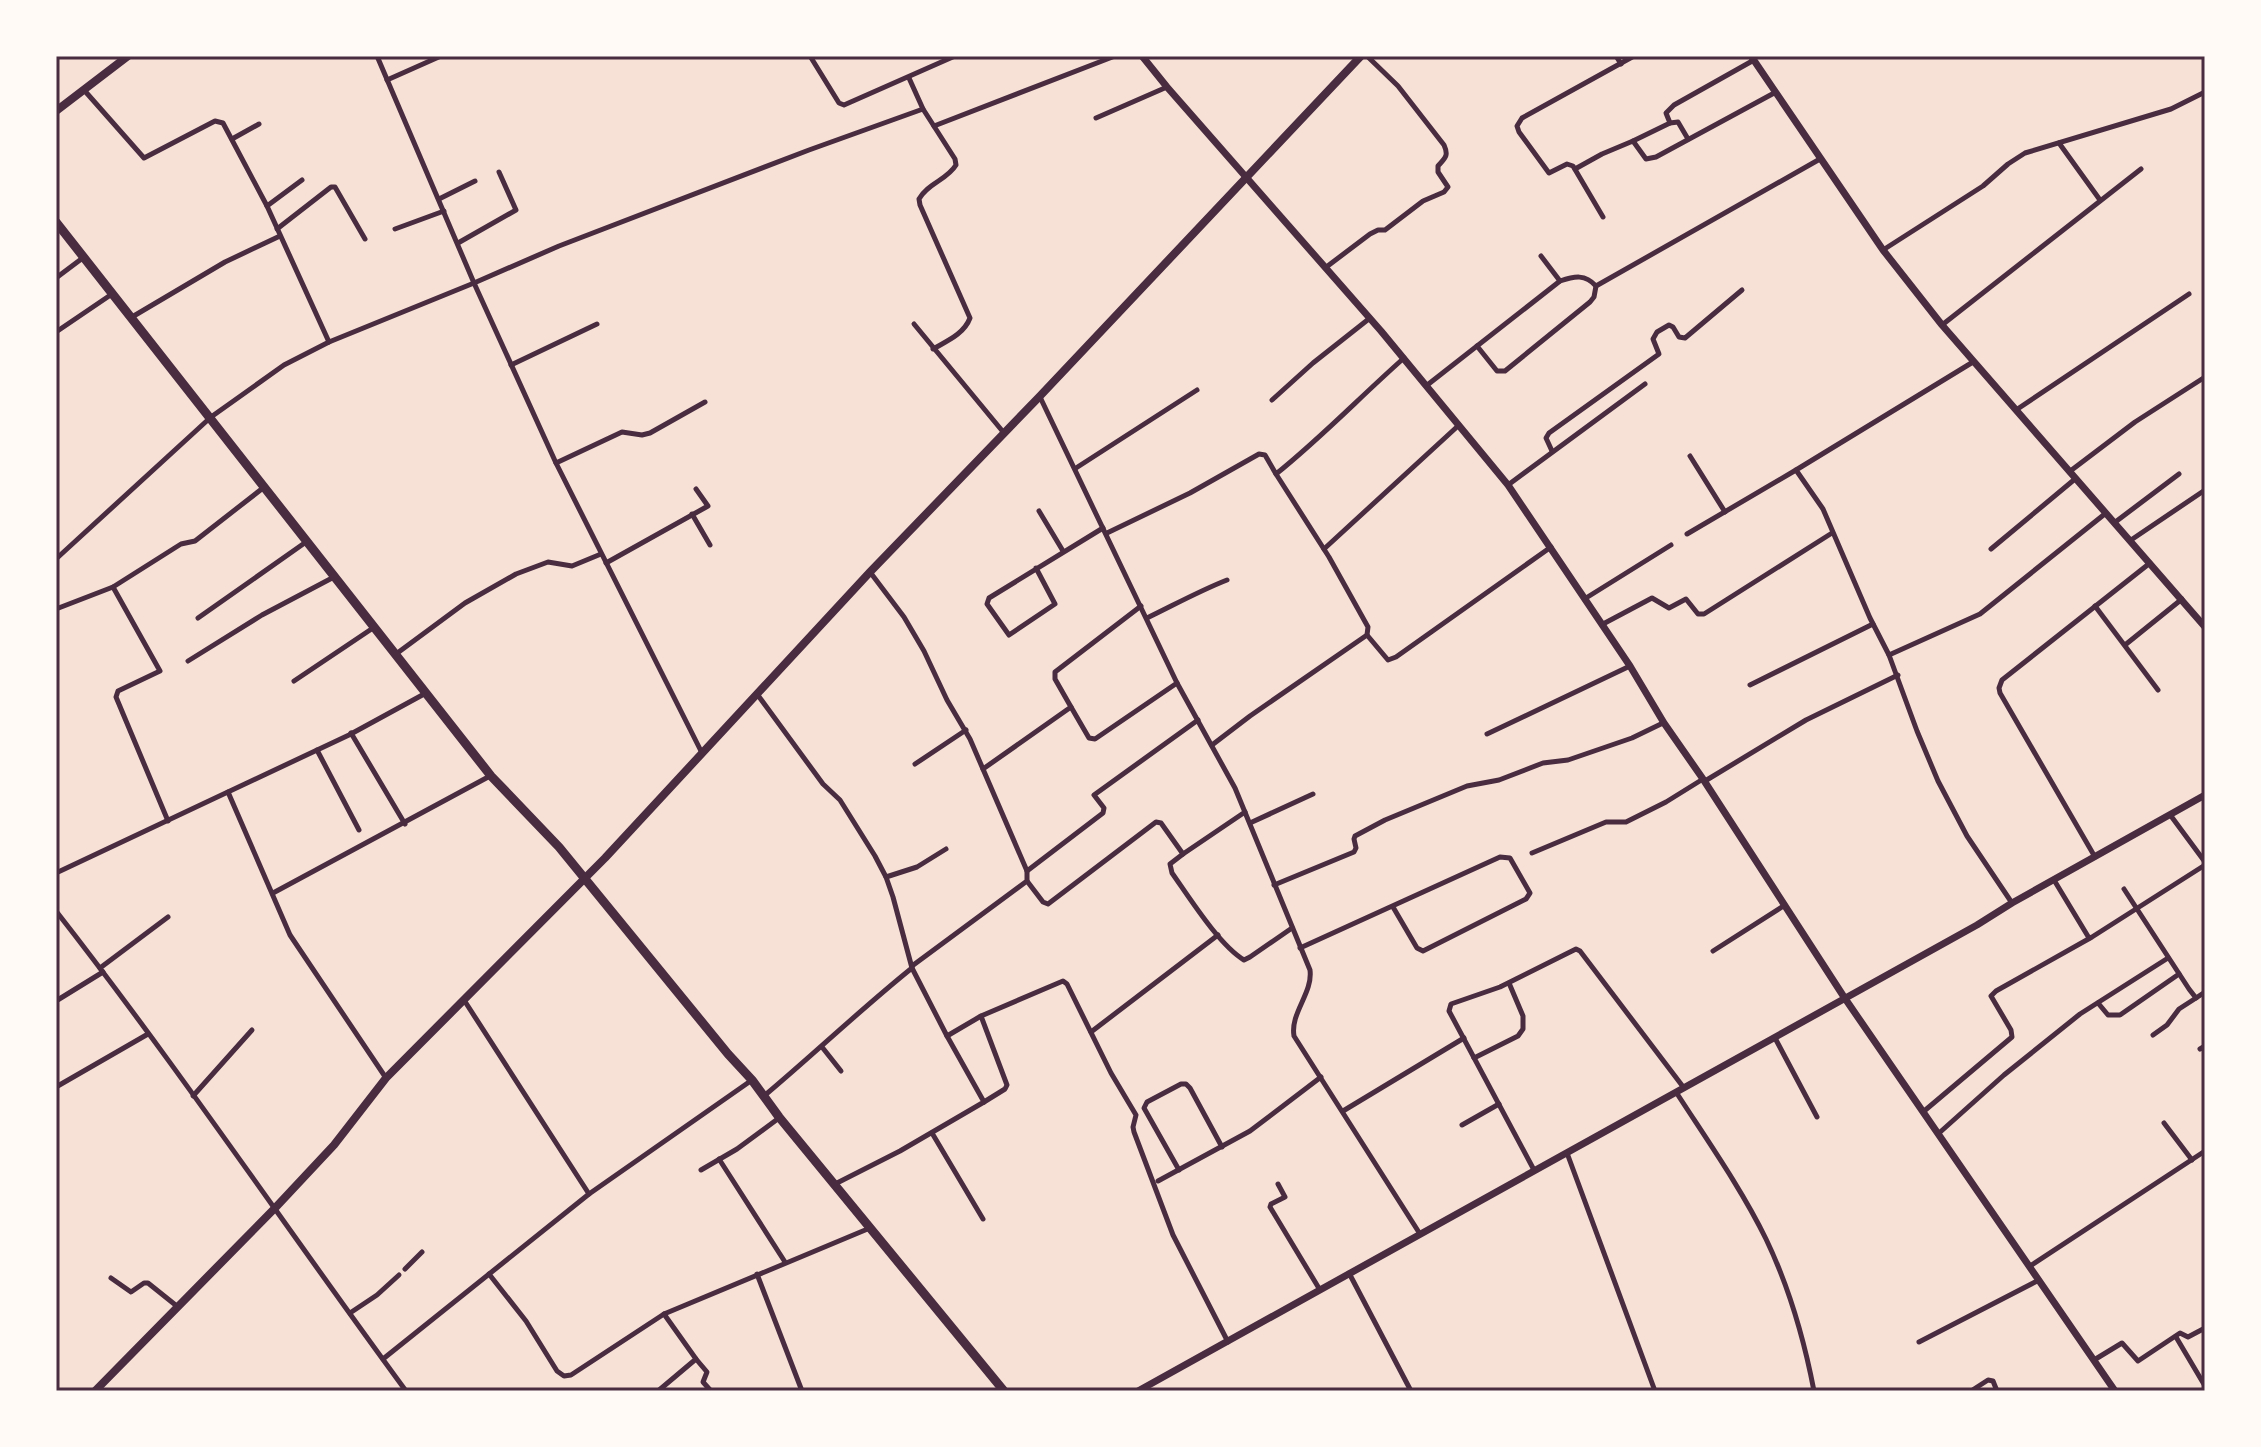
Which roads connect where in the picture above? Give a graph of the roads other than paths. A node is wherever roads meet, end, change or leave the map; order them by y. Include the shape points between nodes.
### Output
1 (128, 56) edge
2 (377, 56) edge
3 (441, 56) edge
4 (810, 56) edge
5 (955, 56) edge
6 (1115, 56) edge
7 (1142, 56) edge
8 (1364, 56) edge
9 (1616, 56) edge
10 (1634, 56) edge
11 (1752, 58) edge
12 (1621, 64) junction
13 (909, 78) junction
14 (387, 80) junction
15 (1167, 87) junction
16 (84, 90) junction
17 (1776, 92) junction
18 (2205, 92) edge
19 (923, 109) junction
20 (56, 111) edge
21 (1096, 118) dead end
22 (1670, 123) junction
23 (259, 124) dead end
24 (934, 126) junction
25 (232, 139) junction
26 (1688, 139) junction
27 (1633, 141) junction
28 (2058, 142) junction
29 (1820, 159) junction
30 (1575, 169) junction
31 (2141, 169) dead end
32 (499, 172) dead end
33 (1246, 177) junction
34 (302, 180) dead end
35 (475, 181) dead end
36 (439, 199) junction
37 (2100, 200) junction
38 (267, 206) junction
39 (444, 211) junction
40 (1603, 217) dead end
41 (56, 222) edge
42 (277, 229) junction
43 (395, 229) dead end
44 (280, 236) junction
45 (365, 239) dead end
46 (458, 243) junction
47 (1883, 250) junction
48 (1541, 256) dead end
49 (84, 257) junction
50 (1325, 268) junction
51 (56, 278) edge
52 (1560, 281) junction
53 (474, 283) junction
54 (1596, 286) junction
55 (1742, 290) dead end
56 (113, 294) junction
57 (2189, 294) dead end
58 (131, 317) junction
59 (1370, 318) junction
60 (597, 324) dead end
61 (914, 324) dead end
62 (1942, 325) junction
63 (56, 332) edge
64 (329, 342) junction
65 (1477, 346) junction
66 (933, 349) junction
67 (1404, 358) junction
68 (1973, 362) junction
69 (511, 365) junction
70 (2205, 377) edge
71 (1645, 384) dead end
72 (1426, 386) junction
73 (1197, 390) dead end
74 (1040, 396) junction
75 (1272, 400) dead end
76 (705, 402) dead end
77 (2015, 410) junction
78 (211, 417) junction
79 (1459, 425) junction
80 (1005, 433) junction
81 (1552, 451) junction
82 (1690, 456) dead end
83 (556, 463) junction
84 (1076, 468) junction
85 (1796, 470) junction
86 (1276, 474) junction
87 (2179, 474) dead end
88 (2072, 475) junction
89 (1508, 485) junction
90 (264, 487) junction
91 (696, 489) dead end
92 (2205, 490) edge
93 (1039, 511) dead end
94 (1725, 512) junction
95 (2106, 513) junction
96 (692, 514) junction
97 (2114, 523) junction
98 (1105, 531) junction
99 (1832, 533) junction
100 (1687, 534) dead end
101 (2131, 540) junction
102 (306, 542) junction
103 (710, 545) dead end
104 (1671, 545) dead end
105 (1551, 547) junction
106 (1324, 549) junction
107 (1991, 549) dead end
108 (1063, 551) junction
109 (601, 554) junction
110 (56, 559) edge
111 (606, 563) junction
112 (2151, 563) junction
113 (1036, 568) junction
114 (870, 572) junction
115 (334, 577) junction
116 (1227, 580) dead end
117 (113, 587) junction
118 (1586, 598) junction
119 (2182, 599) junction
120 (1141, 606) junction
121 (2095, 606) junction
122 (56, 609) edge
123 (198, 618) dead end
124 (1147, 618) junction
125 (1603, 624) junction
126 (1873, 624) junction
127 (374, 627) junction
128 (2205, 627) edge
129 (1367, 635) junction
130 (2125, 645) junction
131 (395, 654) junction
132 (1889, 655) junction
133 (188, 661) dead end
134 (1630, 666) junction
135 (1898, 675) junction
136 (294, 681) dead end
137 (1177, 683) junction
138 (1750, 685) dead end
139 (2158, 690) dead end
140 (427, 693) junction
141 (757, 694) junction
142 (1071, 707) junction
143 (1198, 720) junction
144 (1664, 723) junction
145 (966, 730) junction
146 (351, 733) junction
147 (1487, 734) dead end
148 (1212, 745) junction
149 (317, 750) junction
150 (702, 754) junction
151 (915, 764) dead end
152 (983, 769) junction
153 (491, 776) junction
154 (1704, 780) junction
155 (228, 792) junction
156 (1313, 794) dead end
157 (2205, 795) edge
158 (1245, 812) junction
159 (2171, 816) junction
160 (168, 821) junction
161 (1250, 823) junction
162 (405, 824) junction
163 (359, 830) dead end
164 (946, 849) dead end
165 (1532, 853) dead end
166 (1183, 854) junction
167 (2095, 857) junction
168 (2205, 864) edge
169 (1027, 871) junction
170 (56, 873) edge
171 (886, 877) junction
172 (585, 878) junction
173 (2054, 880) junction
174 (1027, 881) junction
175 (1274, 885) junction
176 (2124, 889) dead end
177 (273, 893) junction
178 (2012, 903) junction
179 (1785, 905) junction
180 (1393, 907) junction
181 (2136, 908) junction
182 (56, 911) edge
183 (168, 917) dead end
184 (1292, 928) junction
185 (1218, 935) junction
186 (2089, 938) junction
187 (1300, 948) junction
188 (1713, 951) dead end
189 (2168, 958) junction
190 (912, 967) junction
191 (102, 970) junction
192 (2179, 974) junction
193 (1509, 983) junction
194 (2205, 992) edge
195 (1844, 997) junction
196 (2196, 998) junction
197 (463, 999) junction
198 (56, 1001) edge
199 (2098, 1003) junction
200 (981, 1016) junction
201 (252, 1030) dead end
202 (1091, 1032) junction
203 (148, 1034) junction
204 (2153, 1035) dead end
205 (947, 1036) junction
206 (1464, 1038) junction
207 (1775, 1038) junction
208 (822, 1047) junction
209 (1474, 1058) junction
210 (841, 1071) dead end
211 (1321, 1077) junction
212 (386, 1078) junction
213 (752, 1080) junction
214 (56, 1087) edge
215 (1680, 1090) junction
216 (193, 1096) junction
217 (763, 1096) junction
218 (984, 1102) junction
219 (1499, 1104) junction
220 (1343, 1111) junction
221 (1923, 1112) junction
222 (779, 1117) junction
223 (1817, 1117) dead end
224 (2164, 1123) dead end
225 (1462, 1125) dead end
226 (932, 1133) junction
227 (1938, 1134) junction
228 (1222, 1147) junction
229 (2205, 1151) edge
230 (1567, 1153) junction
231 (719, 1159) junction
232 (2192, 1160) junction
233 (701, 1170) dead end
234 (1179, 1170) junction
235 (1534, 1170) junction
236 (1158, 1181) dead end
237 (835, 1184) junction
238 (1278, 1184) dead end
239 (589, 1194) junction
240 (276, 1207) junction
241 (983, 1219) dead end
242 (871, 1227) junction
243 (1420, 1234) junction
244 (422, 1252) dead end
245 (785, 1262) junction
246 (2030, 1266) junction
247 (405, 1269) dead end
248 (1349, 1273) junction
249 (489, 1274) junction
250 (757, 1274) junction
251 (399, 1275) dead end
252 (111, 1278) dead end
253 (2040, 1279) junction
254 (1320, 1290) junction
255 (178, 1307) junction
256 (350, 1313) junction
257 (664, 1314) junction
258 (2205, 1328) edge
259 (2176, 1337) junction
260 (1228, 1342) junction
261 (1919, 1342) dead end
262 (383, 1359) junction
263 (696, 1359) junction
264 (2094, 1360) junction
265 (2205, 1386) edge
266 (801, 1388) edge
267 (95, 1391) edge
268 (406, 1391) edge
269 (658, 1391) edge
270 (711, 1391) edge
271 (791, 1391) edge
272 (1004, 1391) edge
273 (1138, 1391) edge
274 (1411, 1391) edge
275 (1655, 1391) edge
276 (1814, 1391) edge
277 (1971, 1391) edge
278 (1997, 1391) edge
279 (2115, 1391) edge

1 - 16 main road
2 - 14 street
3 - 14 street
4 - 13 street via 841,105
5 - 13 street
6 - 24 street
7 - 15 street
8 - 33 main road
8 - 50 street via 1398,86 1444,145 1447,158 1438,172 1448,187
9 - 12 street
10 - 12 street
11 - 17 street
11 - 22 street via 1668,109
12 - 30 street via 1518,123 1549,173 1568,163
13 - 19 street
14 - 36 street
15 - 21 street
15 - 33 street
16 - 20 main road
16 - 25 street via 144,158 215,121 223,123
17 - 26 street
17 - 29 street
18 - 28 street via 2171,109
19 - 24 street
19 - 53 street via 619,222
22 - 26 street via 1678,122
22 - 27 street
23 - 25 street
24 - 66 street via 956,165 925,190 920,205 970,318 961,332
25 - 38 street
26 - 27 street via 1646,159
27 - 30 street
28 - 37 street
28 - 47 street via 2019,156 1983,186
29 - 47 street
29 - 54 street
30 - 40 street
31 - 37 street
32 - 46 street via 515,211
33 - 50 street
33 - 74 main road
34 - 38 street
35 - 36 street
36 - 39 street
37 - 62 street
38 - 42 street
39 - 43 street
39 - 46 street
41 - 49 highway
42 - 44 street
42 - 45 street via 335,187
44 - 58 street
44 - 64 street
46 - 53 street
47 - 62 street
48 - 52 street
49 - 51 street
49 - 56 highway
50 - 59 street
52 - 54 street via 1575,276
52 - 65 street
53 - 64 street
53 - 69 street
54 - 65 street via 1590,302 1502,372
55 - 81 street via 1685,338 1669,325 1657,332 1653,339 1659,354 1545,436
56 - 58 highway
56 - 63 street
57 - 77 street
58 - 78 highway
59 - 67 street
59 - 75 street
60 - 69 street
61 - 66 street
62 - 68 street
64 - 78 street via 284,365
65 - 72 street
66 - 80 street
67 - 72 street
67 - 86 street
68 - 77 street
68 - 85 street
69 - 83 street
70 - 88 street via 2135,422
71 - 81 street
72 - 79 street
73 - 84 street
74 - 80 main road
74 - 84 street
76 - 83 street via 650,433 622,432
77 - 88 street
78 - 90 highway
78 - 110 street
79 - 89 street
79 - 106 street
80 - 114 main road
81 - 89 street
82 - 94 street
83 - 109 street
84 - 98 street
85 - 94 street
85 - 99 street via 1823,509
86 - 98 street via 1259,454 1190,493
86 - 106 street
87 - 97 street
88 - 95 street
88 - 107 street
89 - 105 street
90 - 102 highway
90 - 117 street via 195,541 181,544
91 - 96 street via 708,506
92 - 101 street
93 - 108 street
94 - 100 street
95 - 97 street
95 - 132 street via 1980,614
96 - 103 street
96 - 111 street
97 - 101 street
98 - 108 street
98 - 120 street
99 - 125 street via 1704,614 1686,599 1669,608 1652,598
99 - 126 street
101 - 112 street
102 - 115 highway
102 - 123 street
104 - 118 street
105 - 118 street
105 - 129 street via 1396,657 1388,660
106 - 129 street via 1368,627
108 - 113 street
109 - 111 street
109 - 131 street via 575,565 548,562 516,574
111 - 150 street
112 - 119 street
112 - 121 street
113 - 113 street via 1055,604 1009,635 987,600
114 - 141 main road
114 - 145 street via 914,632
115 - 127 highway
115 - 133 street
116 - 124 street
117 - 122 street
117 - 160 street via 160,671 118,691 116,697
118 - 125 street
119 - 128 street
119 - 130 street
120 - 124 street
120 - 142 street via 1055,672
121 - 130 street
121 - 167 street via 2002,680 1999,688
124 - 137 street
125 - 134 street
126 - 132 street
126 - 138 street
127 - 131 highway
127 - 136 street
129 - 148 street
130 - 139 street
131 - 140 highway
132 - 135 street
134 - 144 street
134 - 147 street
135 - 154 street via 1806,720
135 - 178 street via 1938,781
137 - 142 street via 1093,740
137 - 143 street
140 - 146 street
140 - 153 highway
141 - 150 main road
141 - 171 street via 840,800
142 - 152 street
143 - 148 street
143 - 169 street via 1094,795 1103,813
144 - 154 street
144 - 175 street via 1568,760 1467,786 1391,817 1355,836 1352,853
145 - 151 street
145 - 152 street
146 - 149 street
146 - 162 street
148 - 158 street
149 - 155 street
149 - 163 street
150 - 172 main road
152 - 169 street
153 - 162 street
153 - 172 highway
154 - 165 street via 1626,822 1606,822
154 - 179 street
155 - 160 street
155 - 177 street
156 - 161 street
157 - 159 street
158 - 161 street
158 - 166 street
159 - 167 street
159 - 168 street
160 - 170 street
161 - 175 street
162 - 177 street
164 - 171 street via 917,867
166 - 174 street via 1158,822 1048,904
166 - 185 street via 1170,864 1172,873
167 - 173 street
168 - 181 street
169 - 174 street
171 - 190 street
172 - 197 main road
172 - 213 highway
173 - 178 street
173 - 186 street
174 - 190 street
175 - 184 street
176 - 181 street
177 - 212 street via 290,935
178 - 195 street
179 - 188 street
179 - 195 street
180 - 180 street via 1506,856 1516,864 1530,893 1423,951
180 - 187 street
181 - 186 street
181 - 189 street
182 - 191 street
183 - 191 street
184 - 185 street via 1244,960
184 - 187 street
185 - 202 street
186 - 221 street via 1991,996 2012,1037
187 - 211 street via 1311,975 1293,1032
189 - 192 street
189 - 199 street
190 - 205 street
190 - 208 street
191 - 198 street
191 - 203 street
192 - 196 street
192 - 199 street via 2120,1015 2108,1015
193 - 206 street via 1449,1005
193 - 209 street via 1523,1029
193 - 215 street via 1580,951
194 - 196 street
195 - 207 street
195 - 221 street
196 - 204 street
197 - 212 main road
197 - 239 street
199 - 227 street via 2024,1058
200 - 202 street via 1063,981
200 - 205 street
200 - 218 street via 1007,1085
201 - 216 street
202 - 260 street via 1136,1115 1134,1132 1168,1223
203 - 214 street
203 - 216 street
205 - 218 street
206 - 209 street
206 - 220 street
207 - 215 street
207 - 223 street
208 - 210 street
208 - 217 street
209 - 219 street
211 - 220 street
211 - 228 street
212 - 240 main road
213 - 217 highway
213 - 239 street
215 - 230 street
215 - 276 street via 1771,1251 1796,1316
216 - 240 street
217 - 222 highway
218 - 226 street
219 - 225 street
219 - 235 street
220 - 243 street
221 - 227 street
222 - 231 street
222 - 237 highway
224 - 232 street
226 - 237 street
226 - 241 street
227 - 246 street
228 - 234 street
228 - 234 street via 1188,1085 1169,1090 1144,1108
229 - 232 street
230 - 235 street
230 - 275 street
231 - 233 street
231 - 245 street
232 - 246 street
234 - 236 street
235 - 243 street
237 - 242 highway
238 - 254 street via 1285,1197 1270,1205
239 - 249 street
240 - 255 main road
240 - 256 street
242 - 245 street
242 - 272 highway
243 - 248 street
244 - 247 street
245 - 250 street
246 - 253 street
248 - 254 street
248 - 274 street
249 - 257 street via 564,1376
249 - 262 street
250 - 257 street
250 - 266 street
251 - 256 street
252 - 255 street via 131,1292 148,1283
253 - 261 street
253 - 264 street
254 - 260 street
255 - 267 main road
256 - 262 street
257 - 263 street
258 - 259 street
259 - 264 street via 2138,1361 2122,1343
259 - 265 street
260 - 273 street
262 - 268 street
263 - 269 street
263 - 270 street via 708,1373 703,1381
264 - 279 street
266 - 271 street
277 - 278 street via 1988,1380

